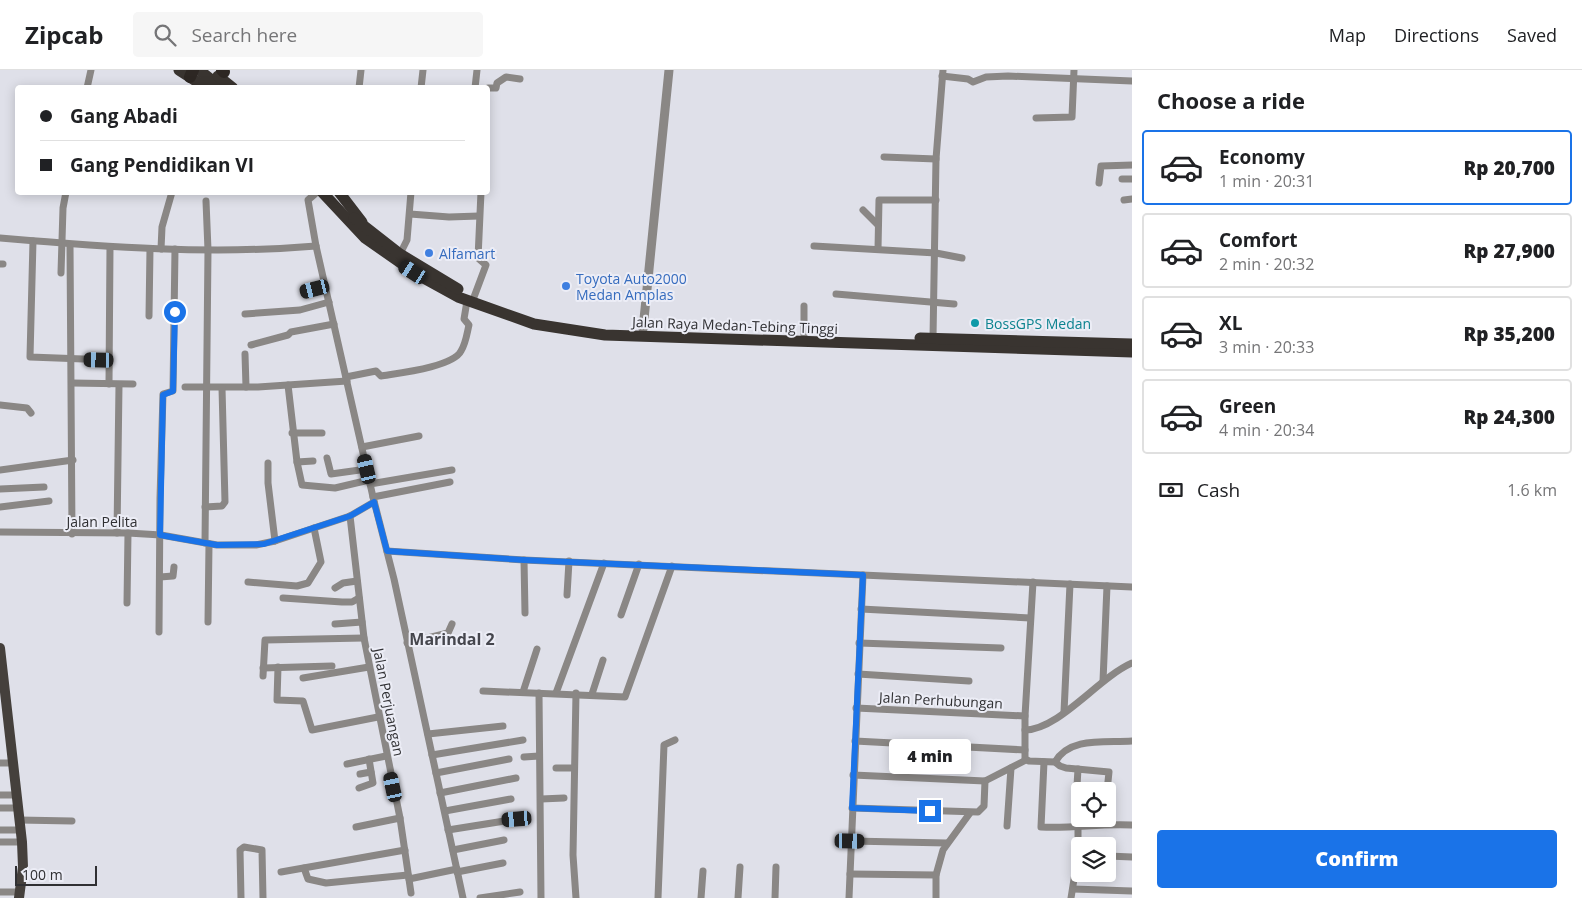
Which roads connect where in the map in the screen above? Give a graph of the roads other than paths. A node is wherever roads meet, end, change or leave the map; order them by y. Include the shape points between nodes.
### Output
1 (91, 70) edge
2 (210, 70) edge
3 (361, 70) edge
4 (423, 70) edge
5 (477, 70) edge
6 (669, 70) edge
7 (1074, 70) edge
8 (222, 71) edge
9 (188, 72) edge
10 (942, 73) edge
11 (1008, 73) edge
12 (1074, 78) junction
13 (520, 79) dead end
14 (1132, 81) edge
15 (88, 85) edge
16 (203, 85) edge
17 (216, 85) edge
18 (229, 85) edge
19 (238, 85) edge
20 (360, 85) edge
21 (421, 85) edge
22 (476, 85) edge
23 (490, 88) edge
24 (1036, 118) dead end
25 (884, 157) dead end
26 (936, 159) junction
27 (1132, 165) edge
28 (1122, 179) dead end
29 (1132, 179) edge
30 (1099, 182) dead end
31 (66, 195) edge
32 (171, 195) edge
33 (314, 195) edge
34 (318, 195) edge
35 (319, 195) edge
36 (333, 195) edge
37 (341, 195) edge
38 (411, 195) edge
39 (480, 195) edge
40 (1132, 199) edge
41 (936, 200) junction
42 (1124, 200) dead end
43 (206, 201) dead end
44 (863, 210) dead end
45 (410, 214) junction
46 (479, 216) junction
47 (351, 219) junction
48 (878, 225) junction
49 (365, 233) junction
50 (0, 238) edge
51 (33, 240) junction
52 (61, 244) junction
53 (70, 245) junction
54 (316, 246) junction
55 (814, 246) dead end
56 (110, 247) junction
57 (150, 249) junction
58 (161, 249) junction
59 (175, 249) junction
60 (208, 250) junction
61 (878, 250) junction
62 (936, 253) junction
63 (400, 254) junction
64 (962, 258) dead end
65 (61, 273) dead end
66 (325, 287) junction
67 (305, 292) dead end
68 (836, 294) dead end
69 (470, 299) junction
70 (329, 302) junction
71 (935, 302) junction
72 (954, 304) dead end
73 (804, 306) dead end
74 (245, 314) dead end
75 (149, 316) dead end
76 (334, 324) junction
77 (643, 329) junction
78 (804, 335) junction
79 (933, 338) junction
80 (1132, 344) edge
81 (251, 345) dead end
82 (1132, 352) edge
83 (246, 354) dead end
84 (72, 360) junction
85 (110, 360) junction
86 (347, 379) junction
87 (72, 383) junction
88 (109, 384) junction
89 (133, 384) dead end
90 (119, 385) junction
91 (288, 385) junction
92 (185, 387) dead end
93 (246, 387) junction
94 (207, 388) junction
95 (222, 388) junction
96 (0, 405) edge
97 (30, 413) dead end
98 (292, 433) junction
99 (322, 433) dead end
100 (419, 436) dead end
101 (362, 447) junction
102 (327, 458) dead end
103 (73, 460) junction
104 (313, 461) dead end
105 (297, 462) junction
106 (268, 463) dead end
107 (367, 469) junction
108 (0, 470) edge
109 (452, 470) dead end
110 (370, 482) junction
111 (450, 482) dead end
112 (44, 487) dead end
113 (0, 489) edge
114 (373, 499) junction
115 (49, 501) dead end
116 (0, 507) edge
117 (205, 507) junction
118 (350, 516) junction
119 (314, 528) junction
120 (0, 532) edge
121 (117, 533) junction
122 (128, 533) junction
123 (72, 534) junction
124 (160, 535) junction
125 (275, 541) junction
126 (209, 544) junction
127 (387, 551) junction
128 (524, 560) junction
129 (569, 562) junction
130 (604, 563) junction
131 (639, 564) junction
132 (672, 566) junction
133 (174, 568) dead end
134 (863, 575) junction
135 (160, 577) junction
136 (357, 581) junction
137 (248, 582) dead end
138 (1033, 582) junction
139 (1070, 584) junction
140 (1107, 586) junction
141 (1132, 587) edge
142 (334, 588) dead end
143 (212, 594) dead end
144 (567, 595) dead end
145 (283, 598) dead end
146 (359, 598) junction
147 (127, 603) dead end
148 (861, 609) junction
149 (525, 613) dead end
150 (621, 615) dead end
151 (1030, 618) junction
152 (208, 622) dead end
153 (362, 622) junction
154 (335, 624) dead end
155 (452, 624) dead end
156 (159, 632) dead end
157 (364, 638) junction
158 (407, 643) junction
159 (859, 643) junction
160 (0, 648) edge
161 (1001, 648) dead end
162 (537, 650) dead end
163 (603, 660) dead end
164 (1132, 663) edge
165 (315, 666) junction
166 (332, 666) dead end
167 (278, 667) junction
168 (369, 667) junction
169 (263, 668) junction
170 (1, 669) edge
171 (858, 674) junction
172 (263, 676) dead end
173 (317, 677) junction
174 (303, 678) dead end
175 (1103, 681) junction
176 (969, 682) dead end
177 (2, 684) edge
178 (483, 691) dead end
179 (523, 692) junction
180 (539, 693) junction
181 (556, 693) junction
182 (576, 693) junction
183 (592, 694) junction
184 (856, 708) junction
185 (1064, 712) junction
186 (4, 716) edge
187 (1025, 716) junction
188 (378, 717) junction
189 (503, 726) dead end
190 (1025, 730) junction
191 (428, 734) junction
192 (523, 740) dead end
193 (675, 740) dead end
194 (855, 741) junction
195 (1132, 741) edge
196 (1025, 750) junction
197 (432, 755) junction
198 (386, 756) junction
199 (540, 756) junction
200 (524, 757) dead end
201 (509, 759) dead end
202 (368, 760) junction
203 (1026, 760) junction
204 (1044, 762) junction
205 (1055, 762) junction
206 (0, 763) edge
207 (13, 763) junction
208 (347, 764) dead end
209 (556, 768) dead end
210 (574, 768) junction
211 (1011, 768) junction
212 (1078, 769) junction
213 (371, 772) junction
214 (436, 773) junction
215 (360, 774) dead end
216 (853, 774) junction
217 (516, 778) dead end
218 (985, 780) junction
219 (1077, 782) edge
220 (1108, 782) edge
221 (359, 788) dead end
222 (440, 793) junction
223 (0, 795) edge
224 (17, 795) junction
225 (541, 798) junction
226 (564, 798) dead end
227 (510, 799) dead end
228 (0, 808) edge
229 (19, 808) junction
230 (852, 808) junction
231 (445, 811) junction
232 (970, 813) junction
233 (400, 818) junction
234 (517, 819) dead end
235 (19, 820) junction
236 (72, 821) dead end
237 (1116, 822) edge
238 (1132, 825) edge
239 (356, 826) dead end
240 (1007, 826) dead end
241 (1071, 827) edge
242 (1078, 827) edge
243 (0, 830) edge
244 (20, 830) junction
245 (448, 830) junction
246 (1078, 837) edge
247 (504, 840) dead end
248 (850, 841) junction
249 (0, 842) edge
250 (22, 842) junction
251 (947, 843) junction
252 (405, 850) junction
253 (453, 850) junction
254 (1116, 856) edge
255 (1132, 857) edge
256 (503, 863) dead end
257 (740, 867) dead end
258 (776, 867) dead end
259 (304, 868) junction
260 (457, 870) junction
261 (702, 871) dead end
262 (281, 872) dead end
263 (850, 874) junction
264 (936, 875) junction
265 (409, 877) junction
266 (1074, 882) edge
267 (1073, 889) junction
268 (1132, 891) edge
269 (0, 892) edge
270 (520, 892) dead end
271 (411, 893) dead end
272 (20, 895) edge
273 (241, 898) edge
274 (263, 898) edge
275 (463, 898) edge
276 (480, 898) edge
277 (540, 898) edge
278 (576, 898) edge
279 (658, 898) edge
280 (701, 898) edge
281 (738, 898) edge
282 (775, 898) edge
283 (849, 898) edge
284 (936, 898) edge
285 (1071, 898) edge

1 - 15 street
2 - 18 highway
3 - 20 street
4 - 21 street
5 - 22 street
6 - 77 street
7 - 12 street
8 - 19 highway
9 - 16 highway
9 - 17 highway
10 - 11 street via 973,82
10 - 26 street
11 - 12 street
12 - 14 street
12 - 24 street via 1072,117
13 - 23 street via 506,77 497,83 496,88
25 - 26 street
26 - 41 street
27 - 30 street via 1101,166
28 - 29 street
31 - 52 street
32 - 58 street via 162,227
33 - 54 street via 308,200 308,209
34 - 49 highway via 341,224
35 - 47 highway
36 - 47 highway
37 - 49 highway
38 - 45 street
39 - 46 street
40 - 42 street
41 - 48 street via 880,200
41 - 62 street
43 - 60 street
44 - 48 street
45 - 46 street
45 - 63 street via 407,240
46 - 69 street via 478,258 486,265
47 - 49 highway
48 - 61 street
49 - 63 highway, Jalan Raya Medan-Tebing Tinggi
49 - 69 highway, Jalan Raya Medan-Tebing Tinggi via 418,276
50 - 51 street
51 - 52 street
51 - 84 street via 30,357
52 - 53 street
52 - 65 street
53 - 56 street
53 - 84 street
54 - 60 street
54 - 66 street
55 - 61 street
56 - 57 street
56 - 85 street
57 - 58 street
57 - 75 street
58 - 59 street
59 - 60 street
59 - 124 street via 173,392 163,395
60 - 94 street
61 - 62 street
62 - 64 street
62 - 71 street
63 - 69 highway, Jalan Raya Medan-Tebing Tinggi
66 - 67 street
66 - 70 street
68 - 71 street
69 - 77 highway, Jalan Raya Medan-Tebing Tinggi via 558,323
69 - 82 highway, Jalan Raya Medan-Tebing Tinggi via 549,328 605,335
69 - 86 street via 464,319 469,325 461,353 448,362 381,376 376,371
70 - 74 street via 291,311
70 - 76 street
71 - 72 street
71 - 79 street
73 - 78 street
76 - 81 street via 291,332
76 - 86 street
77 - 78 highway, Jalan Raya Medan-Tebing Tinggi
78 - 79 highway, Jalan Raya Medan-Tebing Tinggi
79 - 80 highway, Jalan Raya Medan-Tebing Tinggi
83 - 93 street
84 - 85 street
84 - 87 street
85 - 88 street
86 - 91 street
86 - 101 street
87 - 88 street
87 - 103 street
88 - 90 street
89 - 90 street
90 - 121 street
91 - 93 street
91 - 98 street
92 - 94 street
93 - 95 street
94 - 95 street
94 - 117 street
95 - 117 street via 225,502 222,506
96 - 97 street via 27,408
98 - 99 street
98 - 105 street
100 - 101 street
101 - 107 street
102 - 107 street via 330,474
103 - 108 street
103 - 123 street
104 - 105 street
105 - 110 street via 299,480 304,486 336,488
106 - 125 street
107 - 110 street
109 - 110 street
110 - 114 street
111 - 114 street, Jalan Pelita
112 - 113 street
114 - 118 street, Jalan Pelita
114 - 127 street
115 - 116 street
117 - 126 street
118 - 119 street, Jalan Pelita
118 - 136 street, Jalan Perjuangan
119 - 125 street, Jalan Pelita
119 - 137 street via 321,562 308,583 297,586
120 - 123 street, Jalan Pelita
121 - 122 street, Jalan Pelita
121 - 123 street, Jalan Pelita
122 - 124 street, Jalan Pelita
122 - 147 street
124 - 126 street, Jalan Pelita
124 - 135 street
125 - 126 street, Jalan Pelita via 256,545
126 - 143 street
126 - 152 street
127 - 128 street
127 - 158 street
128 - 129 street
128 - 149 street
129 - 130 street
129 - 144 street
130 - 131 street
130 - 181 street
131 - 132 street
131 - 150 street
132 - 134 street
132 - 183 street via 626,695 618,698
133 - 135 street via 173,576
134 - 138 street
134 - 148 street
135 - 156 street
136 - 142 street
136 - 146 street, Jalan Perjuangan
138 - 139 street
138 - 151 street
139 - 140 street
139 - 185 street
140 - 141 street
140 - 175 street
145 - 146 street via 342,602
146 - 153 street, Jalan Perjuangan
148 - 151 street
148 - 159 street
151 - 187 street
153 - 154 street
153 - 157 street, Jalan Perjuangan
155 - 158 street via 448,633
157 - 168 street, Jalan Perjuangan
157 - 169 street via 265,640
158 - 191 street
159 - 161 street
159 - 171 street
160 - 170 main road
162 - 179 street
163 - 183 street
164 - 175 street
165 - 166 street
165 - 167 street
165 - 173 street
167 - 169 street
167 - 188 street via 277,700 303,701 312,730
168 - 173 street
168 - 188 street, Jalan Perjuangan
169 - 172 street
170 - 177 main road
171 - 176 street
171 - 184 street
173 - 174 street
175 - 185 street
177 - 186 main road
178 - 179 street
179 - 180 street
180 - 181 street
180 - 199 street
181 - 182 street
182 - 183 street
182 - 210 street
184 - 187 street, Jalan Perhubungan
184 - 194 street
185 - 190 street via 1037,729
186 - 207 main road
187 - 190 street
188 - 198 street, Jalan Perjuangan
189 - 191 street
190 - 196 street
191 - 197 street
192 - 197 street
193 - 279 street via 665,743 664,750
194 - 196 street
194 - 216 street
195 - 205 street via 1074,745 1061,752
196 - 203 street
197 - 214 street
198 - 202 street
198 - 233 street, Jalan Perjuangan
199 - 200 street
199 - 225 street
201 - 214 street
202 - 208 street
202 - 213 street
203 - 204 street
203 - 211 street
204 - 205 street
204 - 241 street via 1041,827
205 - 212 street via 1062,767
206 - 207 street
207 - 224 main road
209 - 210 street
210 - 278 street
211 - 218 street
211 - 240 street
212 - 219 street
212 - 220 street via 1109,772
213 - 215 street
213 - 221 street via 373,784
214 - 222 street
216 - 218 street
216 - 230 street
217 - 222 street
218 - 232 street via 983,808
222 - 231 street
223 - 224 street
224 - 229 main road
225 - 226 street
225 - 277 street
227 - 231 street
228 - 229 street
229 - 235 main road
230 - 232 street
230 - 248 street
231 - 245 street
232 - 251 street
233 - 239 street
233 - 252 street, Jalan Perjuangan
234 - 245 street
235 - 236 street
235 - 244 main road
237 - 238 street
242 - 246 street
243 - 244 street
244 - 250 main road
245 - 253 street
247 - 253 street
248 - 251 street
248 - 263 street
249 - 250 street
250 - 272 main road via 24,868
251 - 264 street via 940,855
252 - 259 street
252 - 265 street, Jalan Perjuangan
253 - 260 street
254 - 255 street
256 - 260 street
257 - 281 street
258 - 282 street
259 - 262 street
259 - 265 street via 308,879 326,883
260 - 265 street
260 - 275 street
261 - 280 street
263 - 264 street
263 - 283 street
264 - 284 street
265 - 271 street, Jalan Perjuangan
266 - 267 street
267 - 268 street
267 - 285 street
269 - 272 street
270 - 276 street
273 - 274 street via 240,850 244,847 262,850

